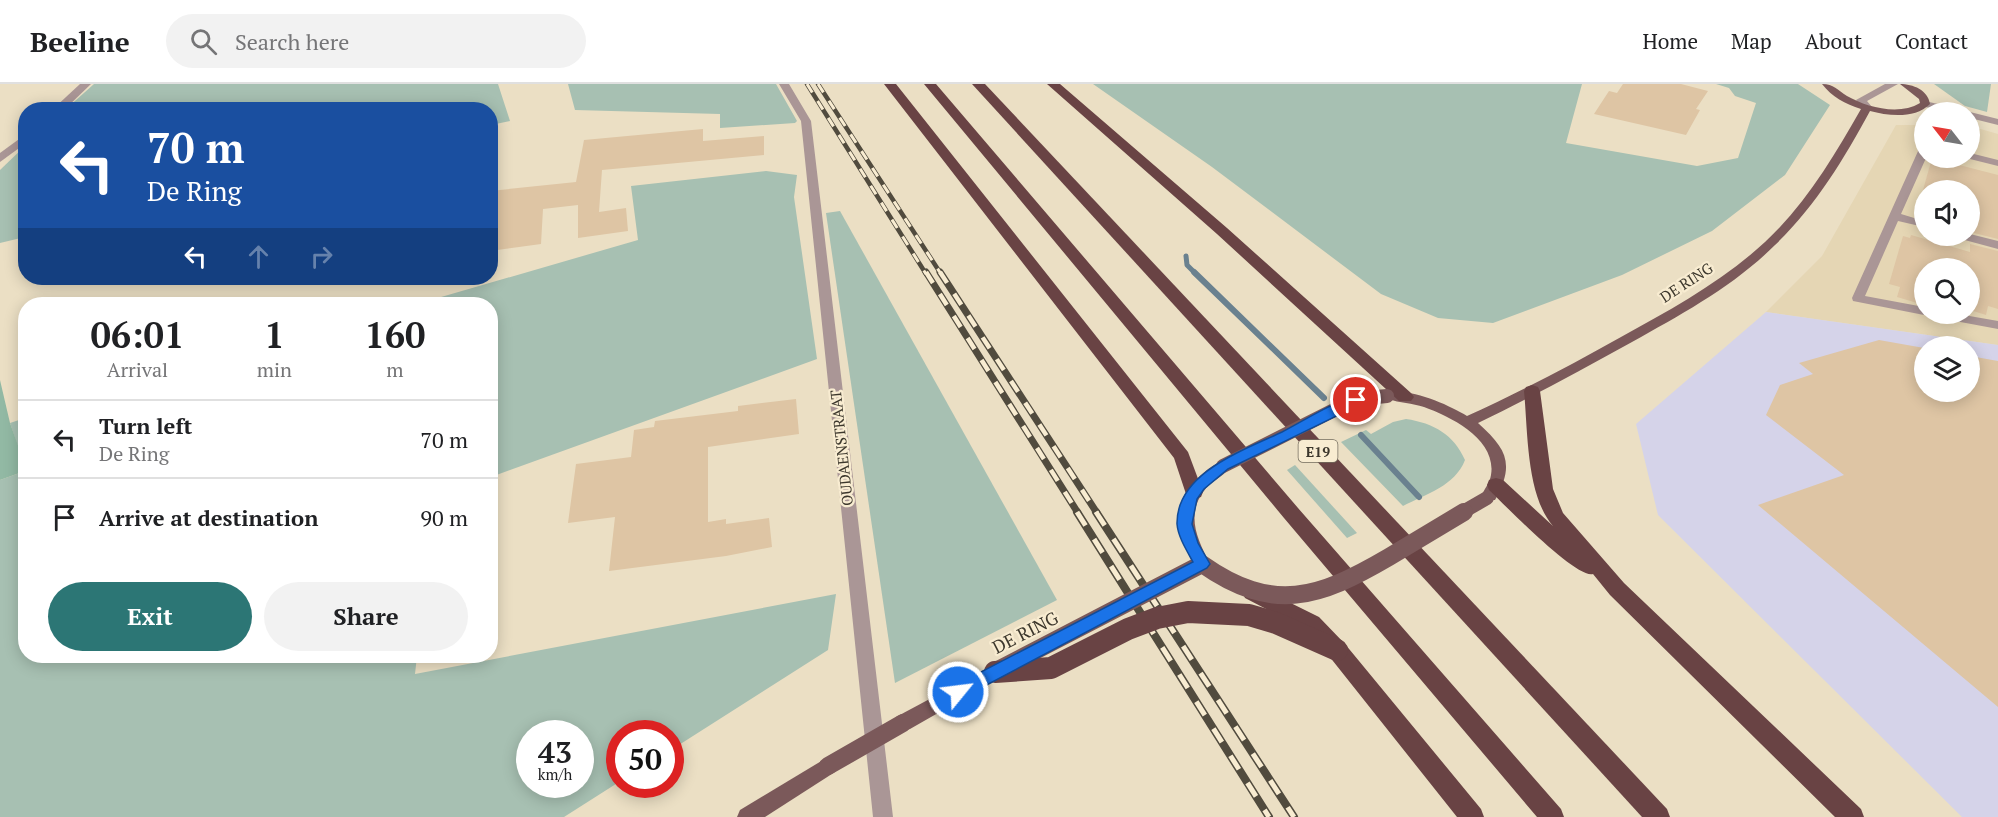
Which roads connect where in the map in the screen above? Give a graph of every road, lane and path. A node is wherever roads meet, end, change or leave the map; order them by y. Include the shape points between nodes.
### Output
1 (86, 84) edge
2 (784, 84) edge
3 (890, 84) edge
4 (930, 84) edge
5 (978, 84) edge
6 (1053, 84) edge
7 (1827, 84) edge
8 (1893, 84) edge
9 (1905, 84) edge
10 (66, 102) edge
11 (1925, 102) edge
12 (1867, 107) junction
13 (1914, 110) edge
14 (1980, 118) edge
15 (1998, 122) edge
16 (18, 144) edge
17 (1980, 158) edge
18 (0, 159) edge
19 (1998, 163) edge
20 (1916, 168) edge
21 (1893, 216) junction
22 (1914, 221) edge
23 (1980, 240) edge
24 (1998, 245) edge
25 (1914, 309) edge
26 (1980, 322) edge
27 (1998, 325) edge
28 (1532, 391) junction
29 (1405, 397) junction
30 (1468, 421) junction
31 (1194, 492) junction
32 (1492, 492) junction
33 (1202, 564) junction
34 (1237, 585) junction
35 (1617, 589) junction
36 (1337, 650) junction
37 (995, 672) junction
38 (747, 817) edge
39 (883, 817) edge
40 (1472, 817) edge
41 (1552, 817) edge
42 (1658, 817) edge
43 (1852, 817) edge

1 - 10 street
2 - 39 street, OUDAENSTRAAT via 806,121
3 - 31 highway via 1182,456
4 - 41 highway
5 - 42 highway, E19
6 - 29 highway
7 - 12 main road via 1842,98
8 - 12 street via 1861,100
9 - 11 main road via 1919,92
12 - 13 main road
12 - 28 main road, DE RING via 1826,174 1770,244 1674,313
14 - 15 street
16 - 18 street
17 - 19 street
20 - 21 street
21 - 22 street
21 - 25 street via 1858,298
23 - 24 street
26 - 27 street
28 - 30 main road, DE RING
28 - 35 highway via 1548,502 1555,516
29 - 30 main road via 1445,408
29 - 31 main road, bridge via 1367,398 1346,404 1223,466 1205,478
30 - 32 main road via 1486,438 1497,458 1499,476
31 - 33 main road via 1184,524
32 - 34 main road, bridge via 1350,580 1325,591 1289,596
32 - 35 highway
33 - 34 main road, bridge
33 - 37 main road, DE RING, bridge
34 - 36 highway, bridge via 1312,623
35 - 43 highway
36 - 37 highway, bridge via 1276,622 1248,615 1188,612 1128,629 1051,668
36 - 40 highway
37 - 38 main road, DE RING, bridge via 828,766

